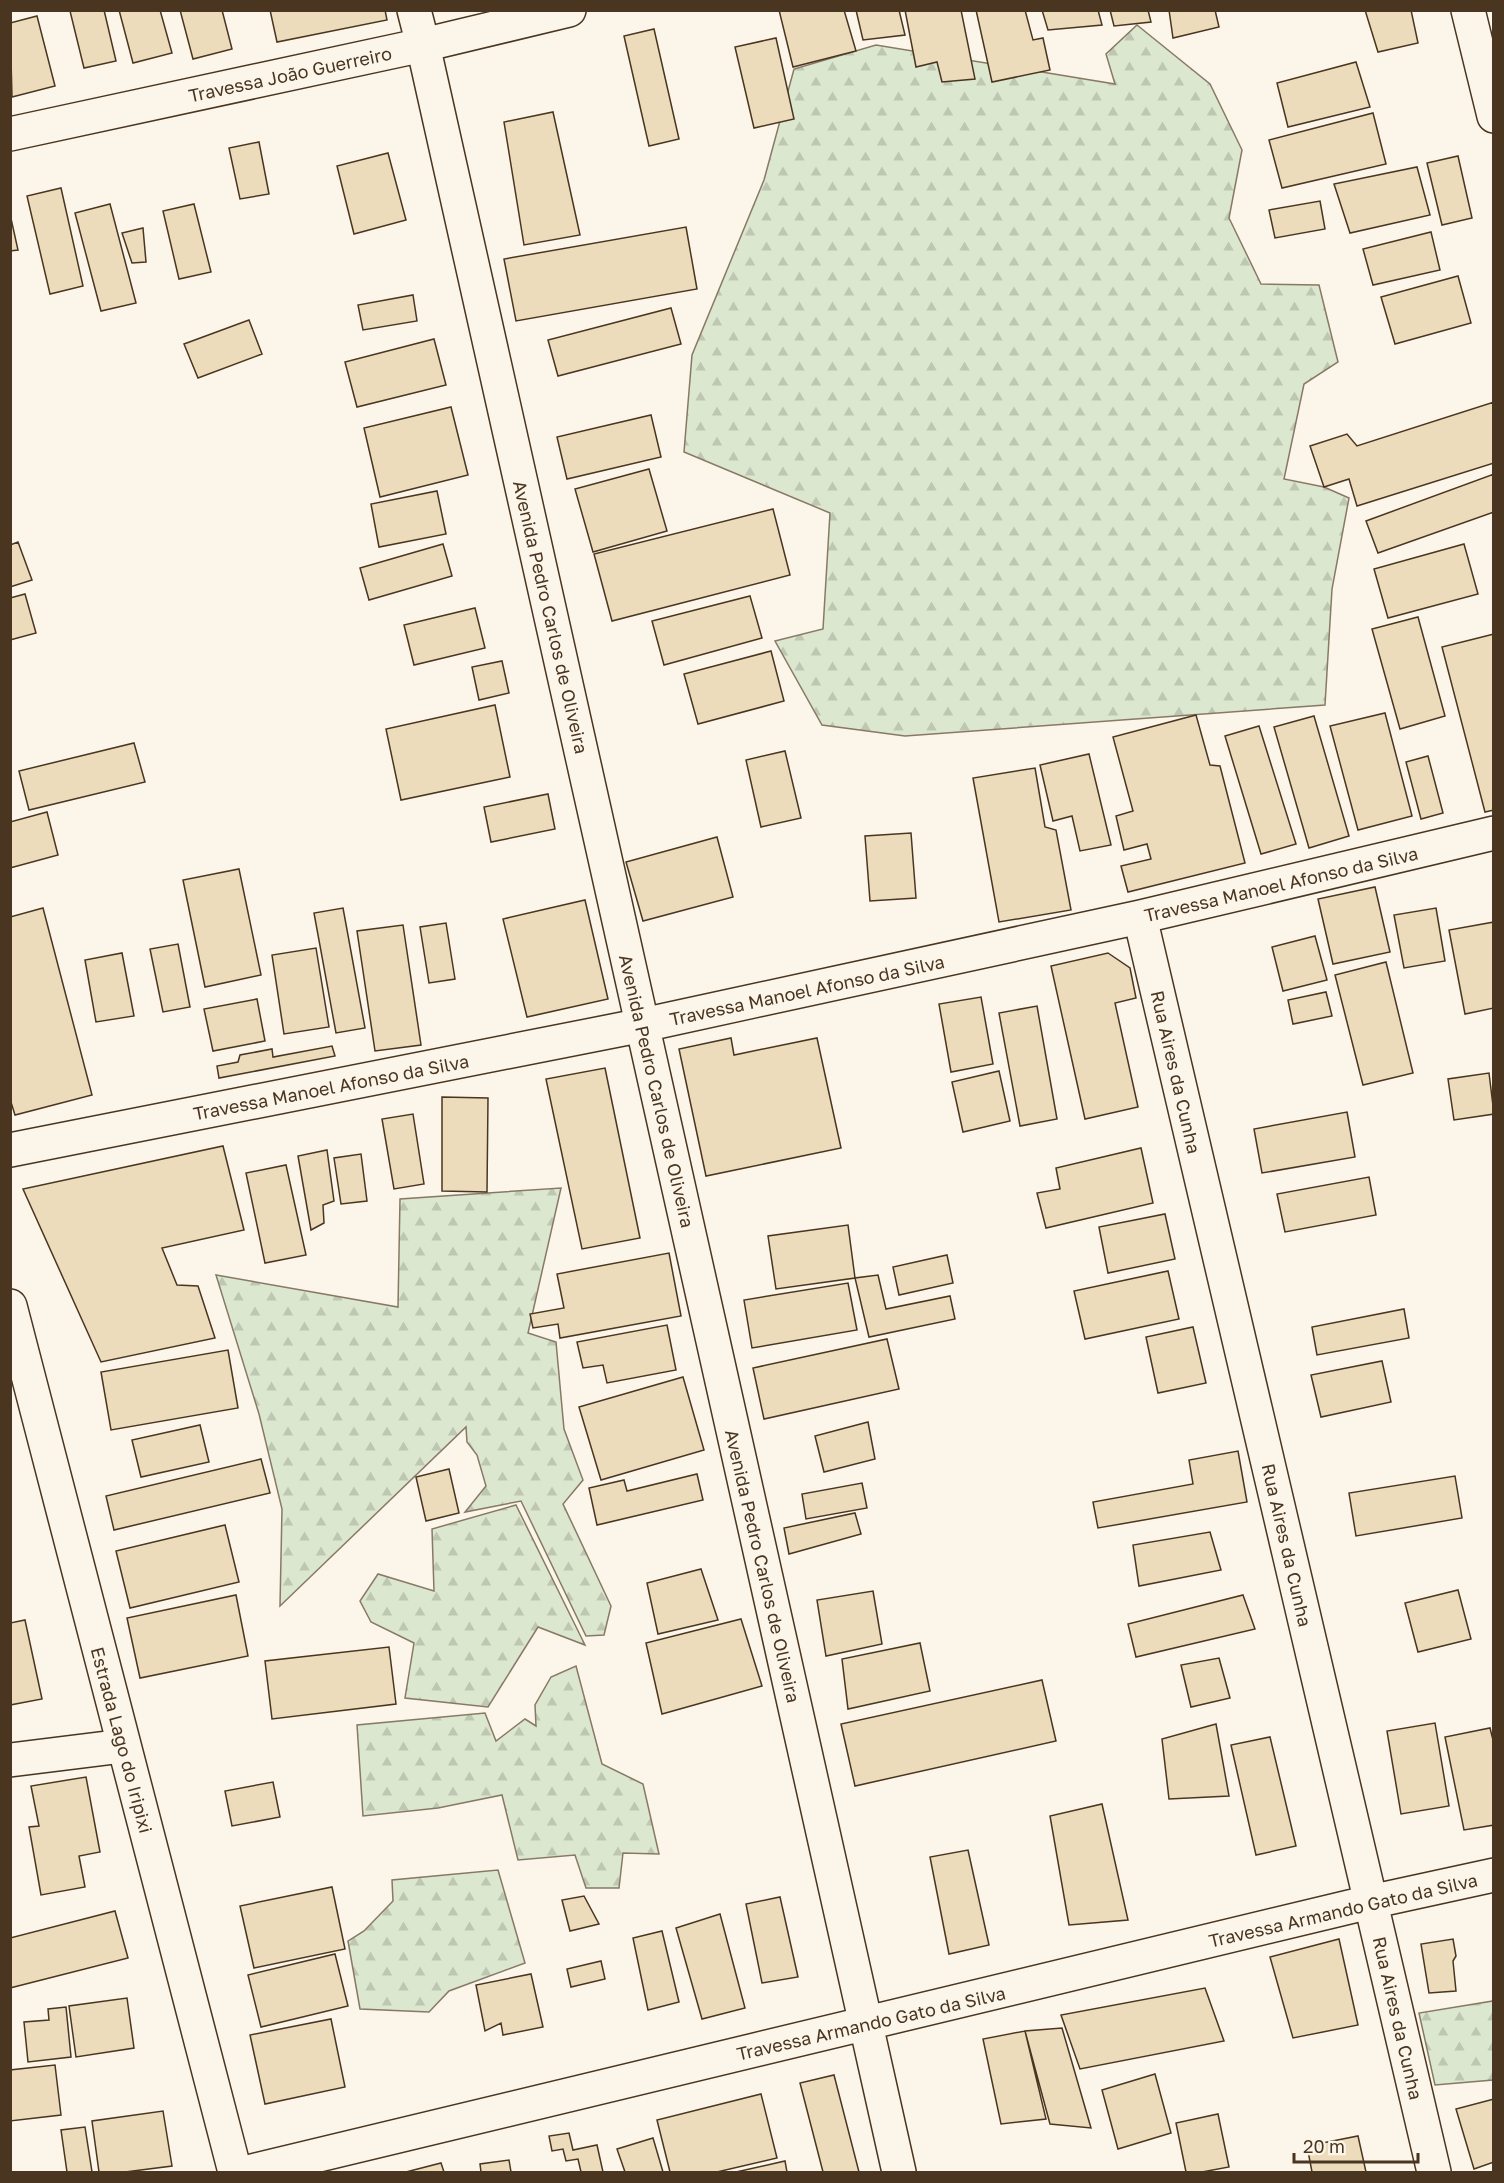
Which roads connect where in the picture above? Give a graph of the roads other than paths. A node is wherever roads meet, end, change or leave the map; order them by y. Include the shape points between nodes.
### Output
1 (414, 10) edge
2 (569, 10) edge
3 (1468, 10) edge
4 (423, 45) junction
5 (1494, 116) edge
6 (10, 134) edge
7 (1494, 833) edge
8 (1140, 917) junction
9 (643, 1025) junction
10 (10, 1150) edge
11 (10, 1306) edge
12 (123, 1746) junction
13 (10, 1760) edge
14 (1494, 1875) edge
15 (1370, 1902) junction
16 (864, 2023) junction
17 (235, 2172) edge
18 (248, 2172) edge
19 (899, 2172) edge
20 (1434, 2172) edge

1 - 4 street, Avenida Pedro Carlos de Oliveira
2 - 4 street, Travessa João Guerreiro
3 - 5 street
4 - 6 street, Travessa João Guerreiro
4 - 9 street, Avenida Pedro Carlos de Oliveira
7 - 8 street, Travessa Manoel Afonso da Silva
8 - 9 street, Travessa Manoel Afonso da Silva
8 - 15 street, Rua Aires da Cunha
9 - 10 street, Travessa Manoel Afonso da Silva
9 - 16 street, Avenida Pedro Carlos de Oliveira
11 - 12 street, Estrada Lago do Iripixi
12 - 13 street
12 - 17 street, Estrada Lago do Iripixi
14 - 15 street, Travessa Armando Gato da Silva
15 - 16 street, Travessa Armando Gato da Silva
15 - 20 street, Rua Aires da Cunha
16 - 18 street, Travessa Armando Gato da Silva
16 - 19 street, Avenida Pedro Carlos de Oliveira

